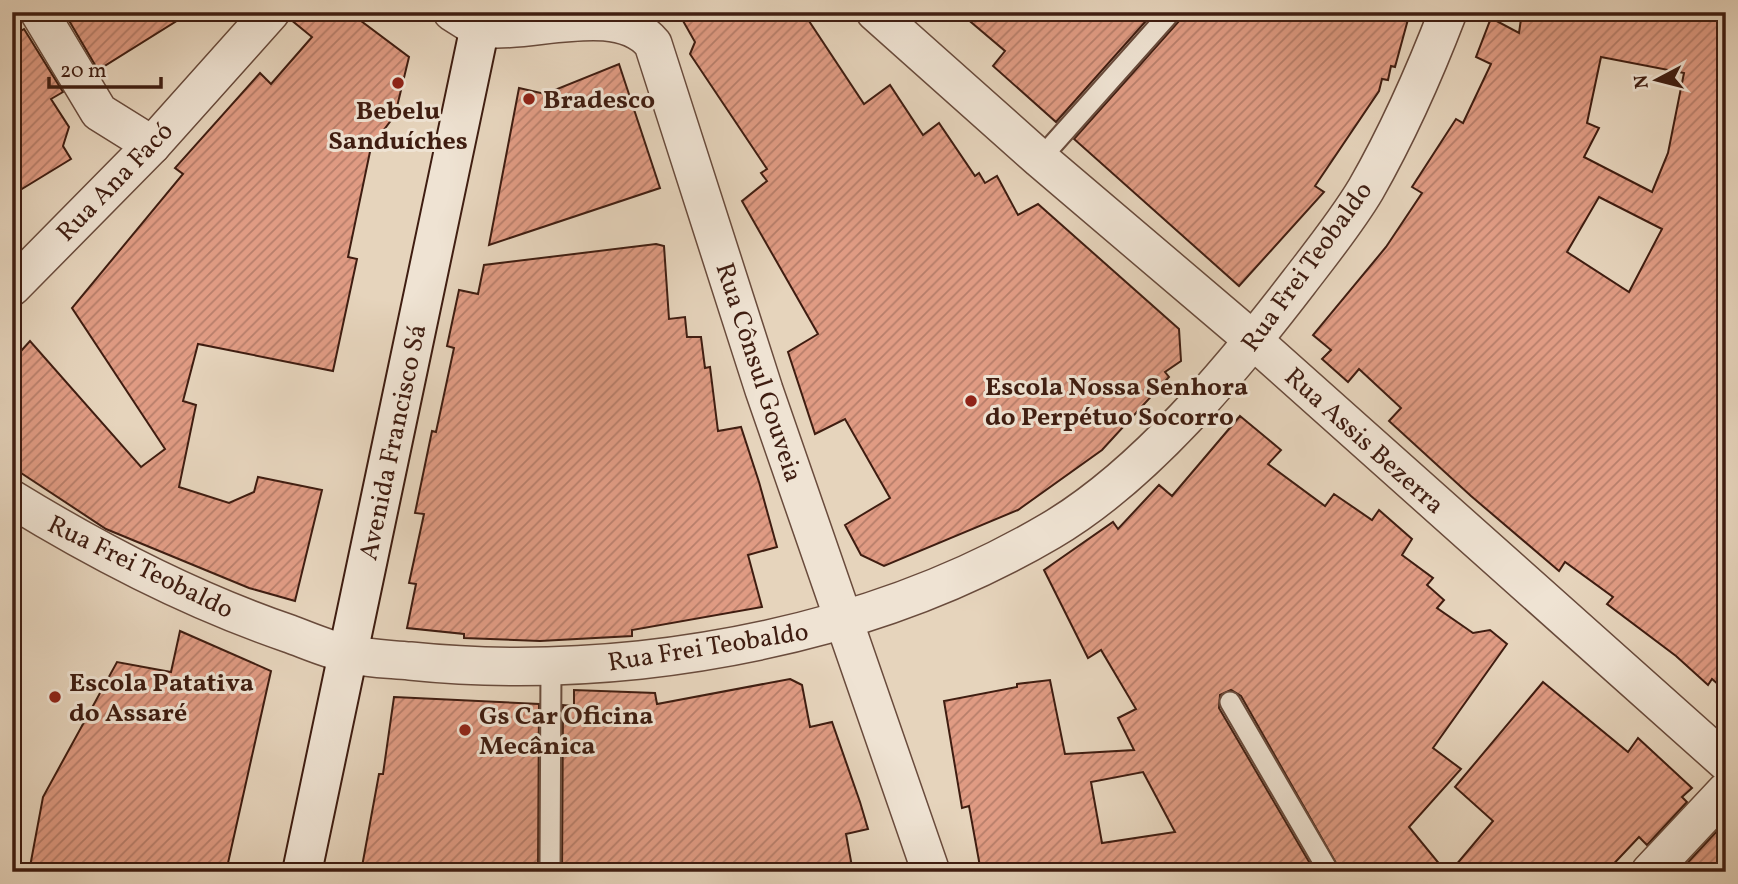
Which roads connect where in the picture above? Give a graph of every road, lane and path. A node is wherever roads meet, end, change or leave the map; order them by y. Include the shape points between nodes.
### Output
1 (39, 12) edge
2 (271, 12) edge
3 (875, 12) edge
4 (1171, 12) edge
5 (1448, 12) edge
6 (471, 17) edge
7 (152, 145) junction
8 (1040, 159) junction
9 (12, 287) edge
10 (1254, 341) junction
11 (12, 499) edge
12 (845, 621) junction
13 (348, 654) junction
14 (551, 667) junction
15 (1230, 702) dead end
16 (1726, 762) edge
17 (1726, 791) edge
18 (302, 872) edge
19 (550, 872) edge
20 (931, 872) edge
21 (1329, 872) edge
22 (1650, 872) edge

1 - 7 street via 99,112
2 - 7 street, Rua Ana Facó
3 - 8 street, Rua Assis Bezerra
4 - 8 lane
5 - 10 street, Rua Frei Teobaldo via 1365,191
6 - 12 street, Rua Cônsul Gouveia via 611,19 636,26 653,44 764,390
6 - 13 main road, Avenida Francisco Sá
7 - 9 street, Rua Ana Facó
8 - 10 street, Rua Assis Bezerra
10 - 12 street, Rua Frei Teobaldo via 1176,427 1101,494 1053,529 920,594
10 - 16 street, Rua Assis Bezerra
11 - 13 street, Rua Frei Teobaldo via 71,536 168,584 259,624
12 - 14 street, Rua Frei Teobaldo via 693,654
12 - 20 street, Rua Cônsul Gouveia
13 - 14 street, Rua Frei Teobaldo via 427,663
13 - 18 main road, Avenida Francisco Sá
14 - 19 lane
15 - 21 lane
17 - 22 street

